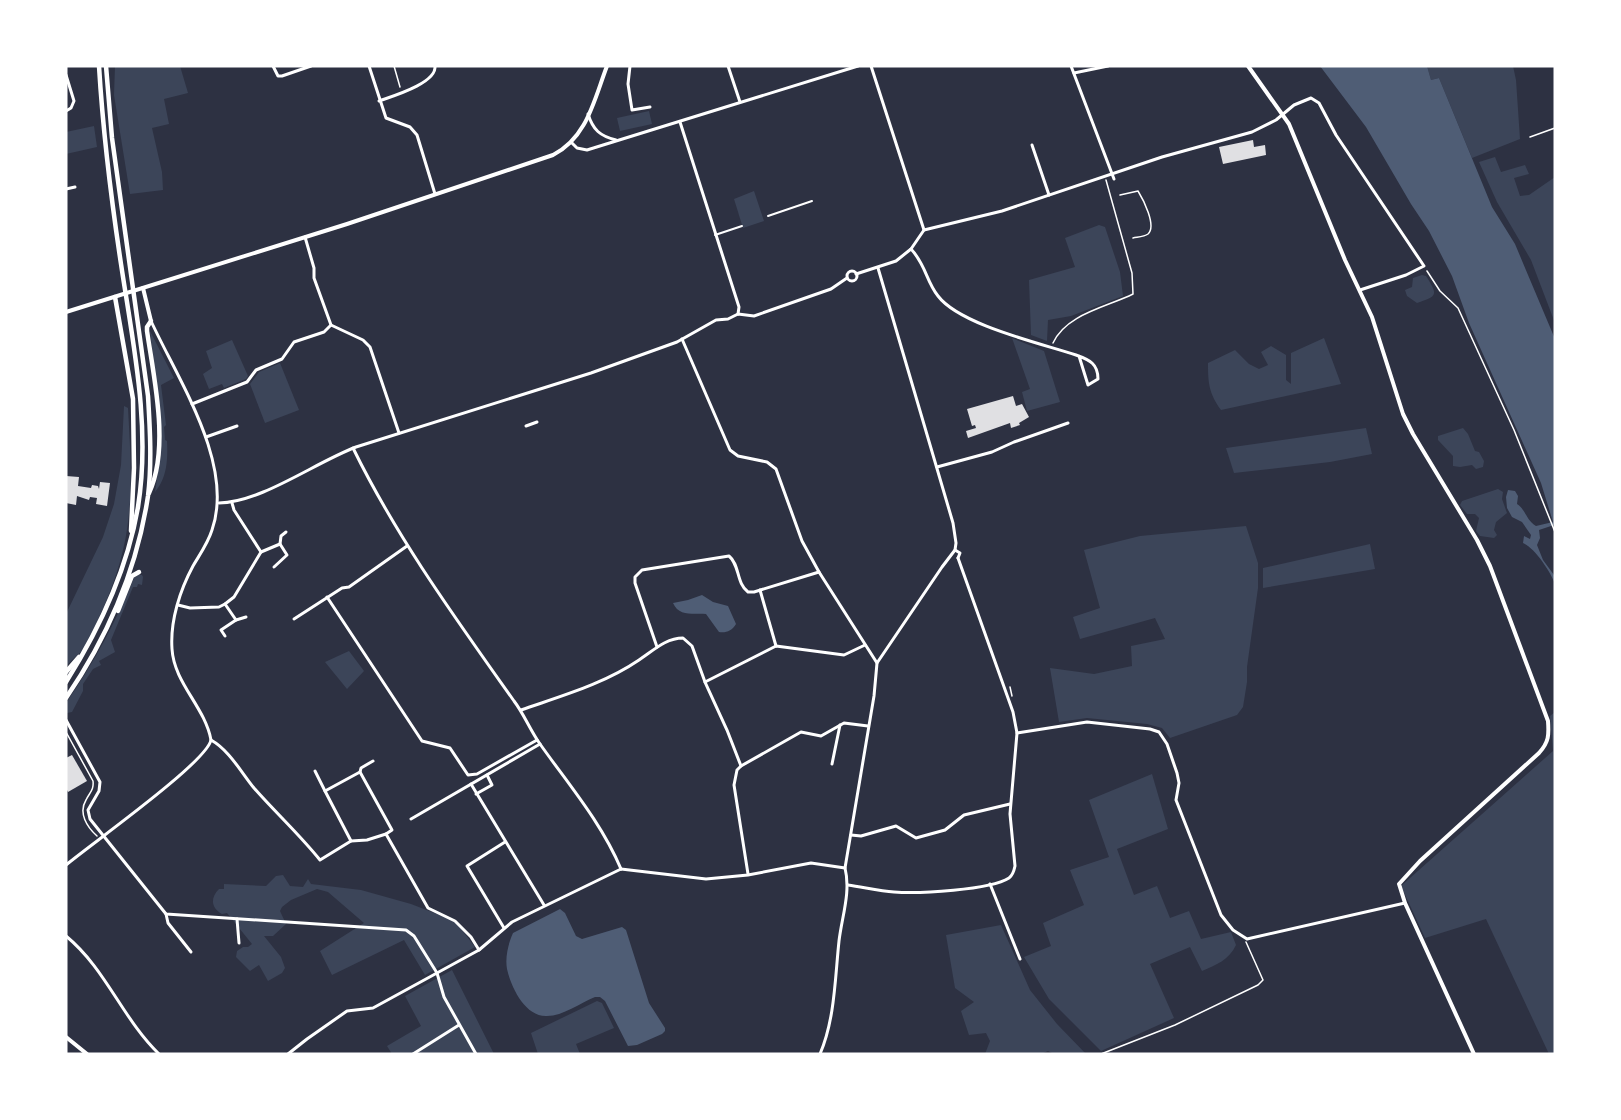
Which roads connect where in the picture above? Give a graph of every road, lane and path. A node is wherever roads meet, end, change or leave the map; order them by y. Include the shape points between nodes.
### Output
1 (99, 66) edge
2 (106, 66) edge
3 (273, 66) edge
4 (311, 66) edge
5 (369, 66) edge
6 (394, 66) edge
7 (435, 66) edge
8 (607, 66) edge
9 (630, 66) edge
10 (728, 66) edge
11 (858, 66) edge
12 (871, 66) edge
13 (1071, 66) edge
14 (1108, 66) edge
15 (1248, 66) edge
16 (1074, 73) junction
17 (66, 75) edge
18 (402, 94) junction
19 (379, 101) junction
20 (740, 102) junction
21 (650, 107) dead end
22 (66, 111) edge
23 (588, 114) junction
24 (1283, 115) junction
25 (680, 122) junction
26 (1555, 128) edge
27 (1530, 137) dead end
28 (618, 141) junction
29 (572, 143) junction
30 (1032, 145) dead end
31 (1112, 173) junction
32 (1105, 178) dead end
33 (1114, 178) dead end
34 (75, 187) dead end
35 (66, 189) edge
36 (435, 194) junction
37 (1049, 195) junction
38 (1120, 195) dead end
39 (812, 201) dead end
40 (768, 216) dead end
41 (742, 226) dead end
42 (924, 230) junction
43 (716, 234) junction
44 (304, 237) junction
45 (1133, 238) dead end
46 (910, 249) junction
47 (1424, 266) junction
48 (878, 268) junction
49 (856, 274) junction
50 (847, 278) junction
51 (143, 288) junction
52 (1360, 290) junction
53 (115, 297) junction
54 (66, 312) edge
55 (738, 314) junction
56 (151, 321) junction
57 (332, 325) junction
58 (682, 339) junction
59 (1052, 347) junction
60 (1079, 356) junction
61 (191, 405) junction
62 (537, 422) dead end
63 (1068, 423) dead end
64 (237, 426) dead end
65 (526, 426) dead end
66 (399, 433) junction
67 (206, 437) junction
68 (353, 448) junction
69 (937, 467) junction
70 (148, 495) junction
71 (232, 502) junction
72 (219, 503) junction
73 (286, 532) dead end
74 (1555, 532) edge
75 (131, 539) junction
76 (280, 544) junction
77 (407, 546) junction
78 (955, 550) junction
79 (261, 552) junction
80 (952, 556) junction
81 (958, 558) junction
82 (274, 567) dead end
83 (139, 572) dead end
84 (819, 572) junction
85 (760, 590) junction
86 (327, 597) junction
87 (225, 604) junction
88 (178, 605) junction
89 (246, 617) dead end
90 (294, 619) dead end
91 (236, 620) junction
92 (110, 624) junction
93 (225, 636) dead end
94 (865, 645) junction
95 (776, 646) junction
96 (657, 647) junction
97 (87, 649) junction
98 (877, 663) junction
99 (66, 672) edge
100 (66, 682) edge
101 (705, 682) junction
102 (66, 698) edge
103 (521, 710) junction
104 (66, 720) edge
105 (840, 725) junction
106 (868, 726) junction
107 (66, 732) edge
108 (1017, 733) junction
109 (211, 740) junction
110 (537, 740) junction
111 (540, 744) junction
112 (373, 761) dead end
113 (832, 764) dead end
114 (741, 766) junction
115 (315, 771) dead end
116 (360, 772) junction
117 (487, 775) junction
118 (471, 784) junction
119 (325, 791) junction
120 (476, 794) junction
121 (1011, 804) junction
122 (411, 819) dead end
123 (386, 834) junction
124 (850, 835) junction
125 (104, 836) junction
126 (351, 841) junction
127 (506, 842) junction
128 (66, 865) edge
129 (845, 868) junction
130 (621, 869) junction
131 (748, 875) junction
132 (990, 884) junction
133 (848, 885) junction
134 (1405, 903) junction
135 (544, 905) junction
136 (166, 914) junction
137 (237, 919) junction
138 (504, 928) junction
139 (66, 936) edge
140 (1247, 939) junction
141 (239, 944) dead end
142 (479, 950) junction
143 (191, 952) dead end
144 (1020, 959) dead end
145 (437, 973) junction
146 (459, 1025) junction
147 (66, 1037) edge
148 (87, 1054) edge
149 (159, 1054) edge
150 (288, 1054) edge
151 (412, 1054) edge
152 (476, 1054) edge
153 (820, 1054) edge
154 (1101, 1054) edge
155 (1474, 1054) edge

1 - 75 main road via 104,135 140,395 142,470
2 - 70 main road via 112,138 148,396
3 - 4 street via 282,76
5 - 19 street
6 - 18 path
7 - 18 street via 433,76
8 - 23 street
9 - 21 street via 632,110
10 - 20 street
11 - 20 street
12 - 42 street
13 - 16 street
14 - 16 street
15 - 24 street
16 - 31 street
17 - 22 street via 74,102
18 - 19 street
19 - 36 street via 386,118 417,135
20 - 25 street
23 - 28 street via 597,132
23 - 29 street
24 - 31 street via 1252,132
24 - 47 street via 1311,98 1319,103 1336,135
24 - 52 street
25 - 28 street
25 - 43 street
26 - 27 lane
28 - 29 street via 583,150
29 - 36 street via 553,155
30 - 37 street
31 - 33 street
31 - 37 street
32 - 59 path via 1132,273 1133,294 1075,319 1058,334
34 - 35 street
36 - 44 street
37 - 42 street
38 - 45 lane via 1138,191 1149,214 1150,232
39 - 40 street
41 - 43 street
42 - 46 street
43 - 55 street
44 - 51 street
44 - 57 street
46 - 48 street via 896,261
46 - 59 street via 922,262 938,297 958,314
47 - 52 street
47 - 74 path via 1440,291 1458,308
48 - 49 street
48 - 69 street
49 - 50 street via 850,272
49 - 50 street via 854,281
50 - 55 street via 800,301 754,316
51 - 53 street
51 - 56 street
52 - 134 street via 1379,335 1403,414 1490,566 1548,721 1549,737 1539,753 1401,881
53 - 54 street
53 - 75 main road via 133,399
55 - 58 street via 716,320
56 - 61 street
56 - 70 main road via 147,331 159,454 156,478
57 - 61 street via 324,332 294,342 282,360 256,370 247,382
57 - 66 street via 370,347
58 - 66 street via 565,382
58 - 84 street via 730,450 744,459 767,462 778,472 798,532
59 - 60 street
60 - 60 street via 1094,364 1098,380 1088,385
61 - 67 street
62 - 65 street
63 - 69 street via 992,452
64 - 67 street
66 - 68 street
67 - 72 street via 216,471
68 - 71 street via 259,494
68 - 77 street
69 - 78 street via 953,523
70 - 92 main road via 130,568
71 - 72 street
71 - 79 street
72 - 88 street via 209,539
73 - 76 street
75 - 97 main road via 118,584
76 - 79 street
76 - 82 street via 287,555
77 - 86 street via 349,587
77 - 103 street
78 - 80 street
78 - 81 street via 960,553
79 - 87 street via 234,597
80 - 81 street
80 - 98 street
81 - 108 street via 1006,688
83 - 92 main road via 132,576
84 - 85 street
84 - 94 street
85 - 95 street
85 - 96 street via 744,589 729,556 639,572 635,583
86 - 90 street
86 - 110 street via 422,741 450,748 468,775 477,774
87 - 88 street via 190,608
87 - 91 street
88 - 109 street via 172,642 174,665
89 - 91 street
91 - 93 street via 221,630
92 - 102 main road
94 - 95 street via 844,654
94 - 98 street
95 - 101 street
96 - 101 street via 671,638 684,638 692,646
96 - 103 street via 630,666
97 - 99 main road
97 - 100 main road
98 - 106 street
101 - 114 street
103 - 110 street
104 - 125 street via 99,780 99,791 88,810 90,819
105 - 106 street
105 - 113 street
105 - 114 street via 821,736 801,732
106 - 124 street
107 - 125 path via 93,781 92,791 83,804 84,818 94,834
108 - 121 street
108 - 140 street via 1087,722 1159,732 1177,773 1176,800 1221,915
109 - 125 street via 184,772
109 - 126 street via 320,860
110 - 111 street
111 - 117 street
111 - 130 street via 594,818
112 - 116 street
114 - 131 street via 734,785
115 - 119 street
116 - 119 street
116 - 123 street via 392,830
117 - 118 street
117 - 120 street via 492,785
118 - 120 street
118 - 122 street
119 - 126 street
120 - 127 street
121 - 124 street via 964,815 945,830 916,838 896,826 861,836
121 - 132 street via 1014,873
123 - 126 street
123 - 142 street via 428,908 455,921
124 - 129 street
125 - 128 street
125 - 136 street
127 - 135 street
127 - 138 street via 467,866
129 - 131 street via 811,863
129 - 133 street
130 - 131 street via 706,879
130 - 135 street
132 - 133 street via 917,892
132 - 144 street
133 - 153 street via 828,1033
134 - 140 street
134 - 155 street
135 - 138 street
136 - 137 street
136 - 143 street via 168,923
137 - 141 street
137 - 145 street via 406,930
138 - 142 street
139 - 149 street via 102,974 116,1000
140 - 154 path via 1246,947 1263,980 1258,986
142 - 145 street
145 - 146 street
145 - 150 street via 373,1008 347,1011
146 - 151 street
146 - 152 street
147 - 148 street

